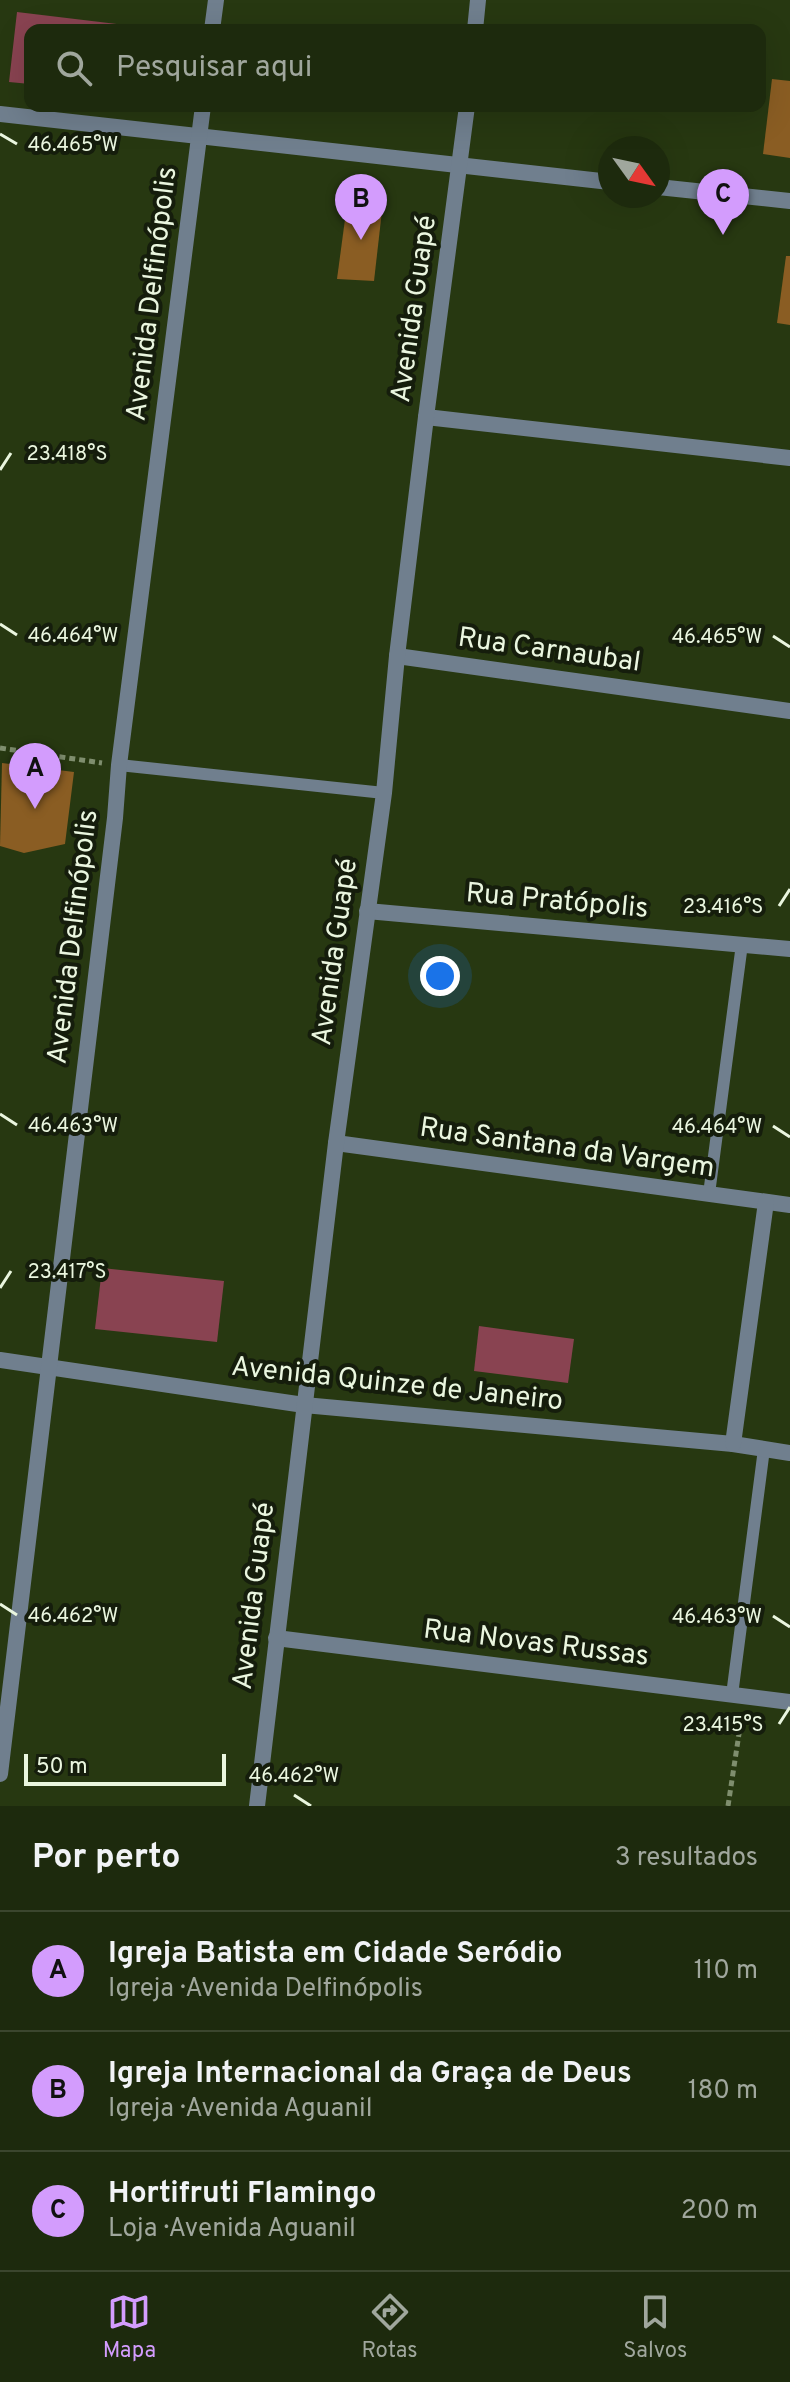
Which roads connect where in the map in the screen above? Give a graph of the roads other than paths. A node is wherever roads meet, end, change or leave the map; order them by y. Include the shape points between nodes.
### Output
1 (216, 0) edge
2 (478, 0) edge
3 (213, 24) edge
4 (476, 24) edge
5 (202, 112) edge
6 (466, 112) edge
7 (0, 114) edge
8 (199, 136) junction
9 (461, 166) junction
10 (598, 181) edge
11 (670, 188) edge
12 (790, 201) edge
13 (426, 417) junction
14 (790, 458) edge
15 (397, 656) junction
16 (790, 711) edge
17 (119, 765) junction
18 (384, 793) junction
19 (367, 911) junction
20 (742, 944) junction
21 (790, 949) edge
22 (336, 1143) junction
23 (709, 1194) junction
24 (766, 1202) junction
25 (790, 1205) edge
26 (0, 1360) edge
27 (50, 1367) junction
28 (304, 1405) junction
29 (733, 1444) junction
30 (764, 1449) junction
31 (790, 1453) edge
32 (276, 1638) junction
33 (738, 1696) junction
34 (790, 1702) edge
35 (0, 1774) edge
36 (257, 1806) edge

1 - 3 street
2 - 4 street
5 - 8 street, Avenida Delfinópolis
6 - 9 street, Avenida Guapé
7 - 8 street
8 - 9 street
8 - 17 street, Avenida Delfinópolis
9 - 10 street
9 - 13 street, Avenida Guapé
11 - 12 street
13 - 14 street
13 - 15 street, Avenida Guapé
15 - 16 street, Rua Carnaubal
15 - 18 street, Avenida Guapé
17 - 18 lane
17 - 27 street, Avenida Delfinópolis
18 - 19 street, Avenida Guapé
19 - 20 street, Rua Pratópolis
19 - 22 street, Avenida Guapé
20 - 21 street, Rua Pratópolis
20 - 23 lane
22 - 23 street, Rua Santana da Vargem
22 - 28 street, Avenida Guapé
23 - 24 street, Rua Santana da Vargem
24 - 25 street, Rua Santana da Vargem
24 - 29 street
26 - 27 street, Avenida Quinze de Janeiro
27 - 28 street, Avenida Quinze de Janeiro
27 - 35 street, Avenida Delfinópolis
28 - 29 street, Avenida Quinze de Janeiro
28 - 32 street, Avenida Guapé
29 - 30 street, Avenida Quinze de Janeiro
30 - 31 street, Avenida Quinze de Janeiro
30 - 33 lane
32 - 33 street, Rua Novas Russas
32 - 36 street, Avenida Guapé
33 - 34 street, Rua Novas Russas

